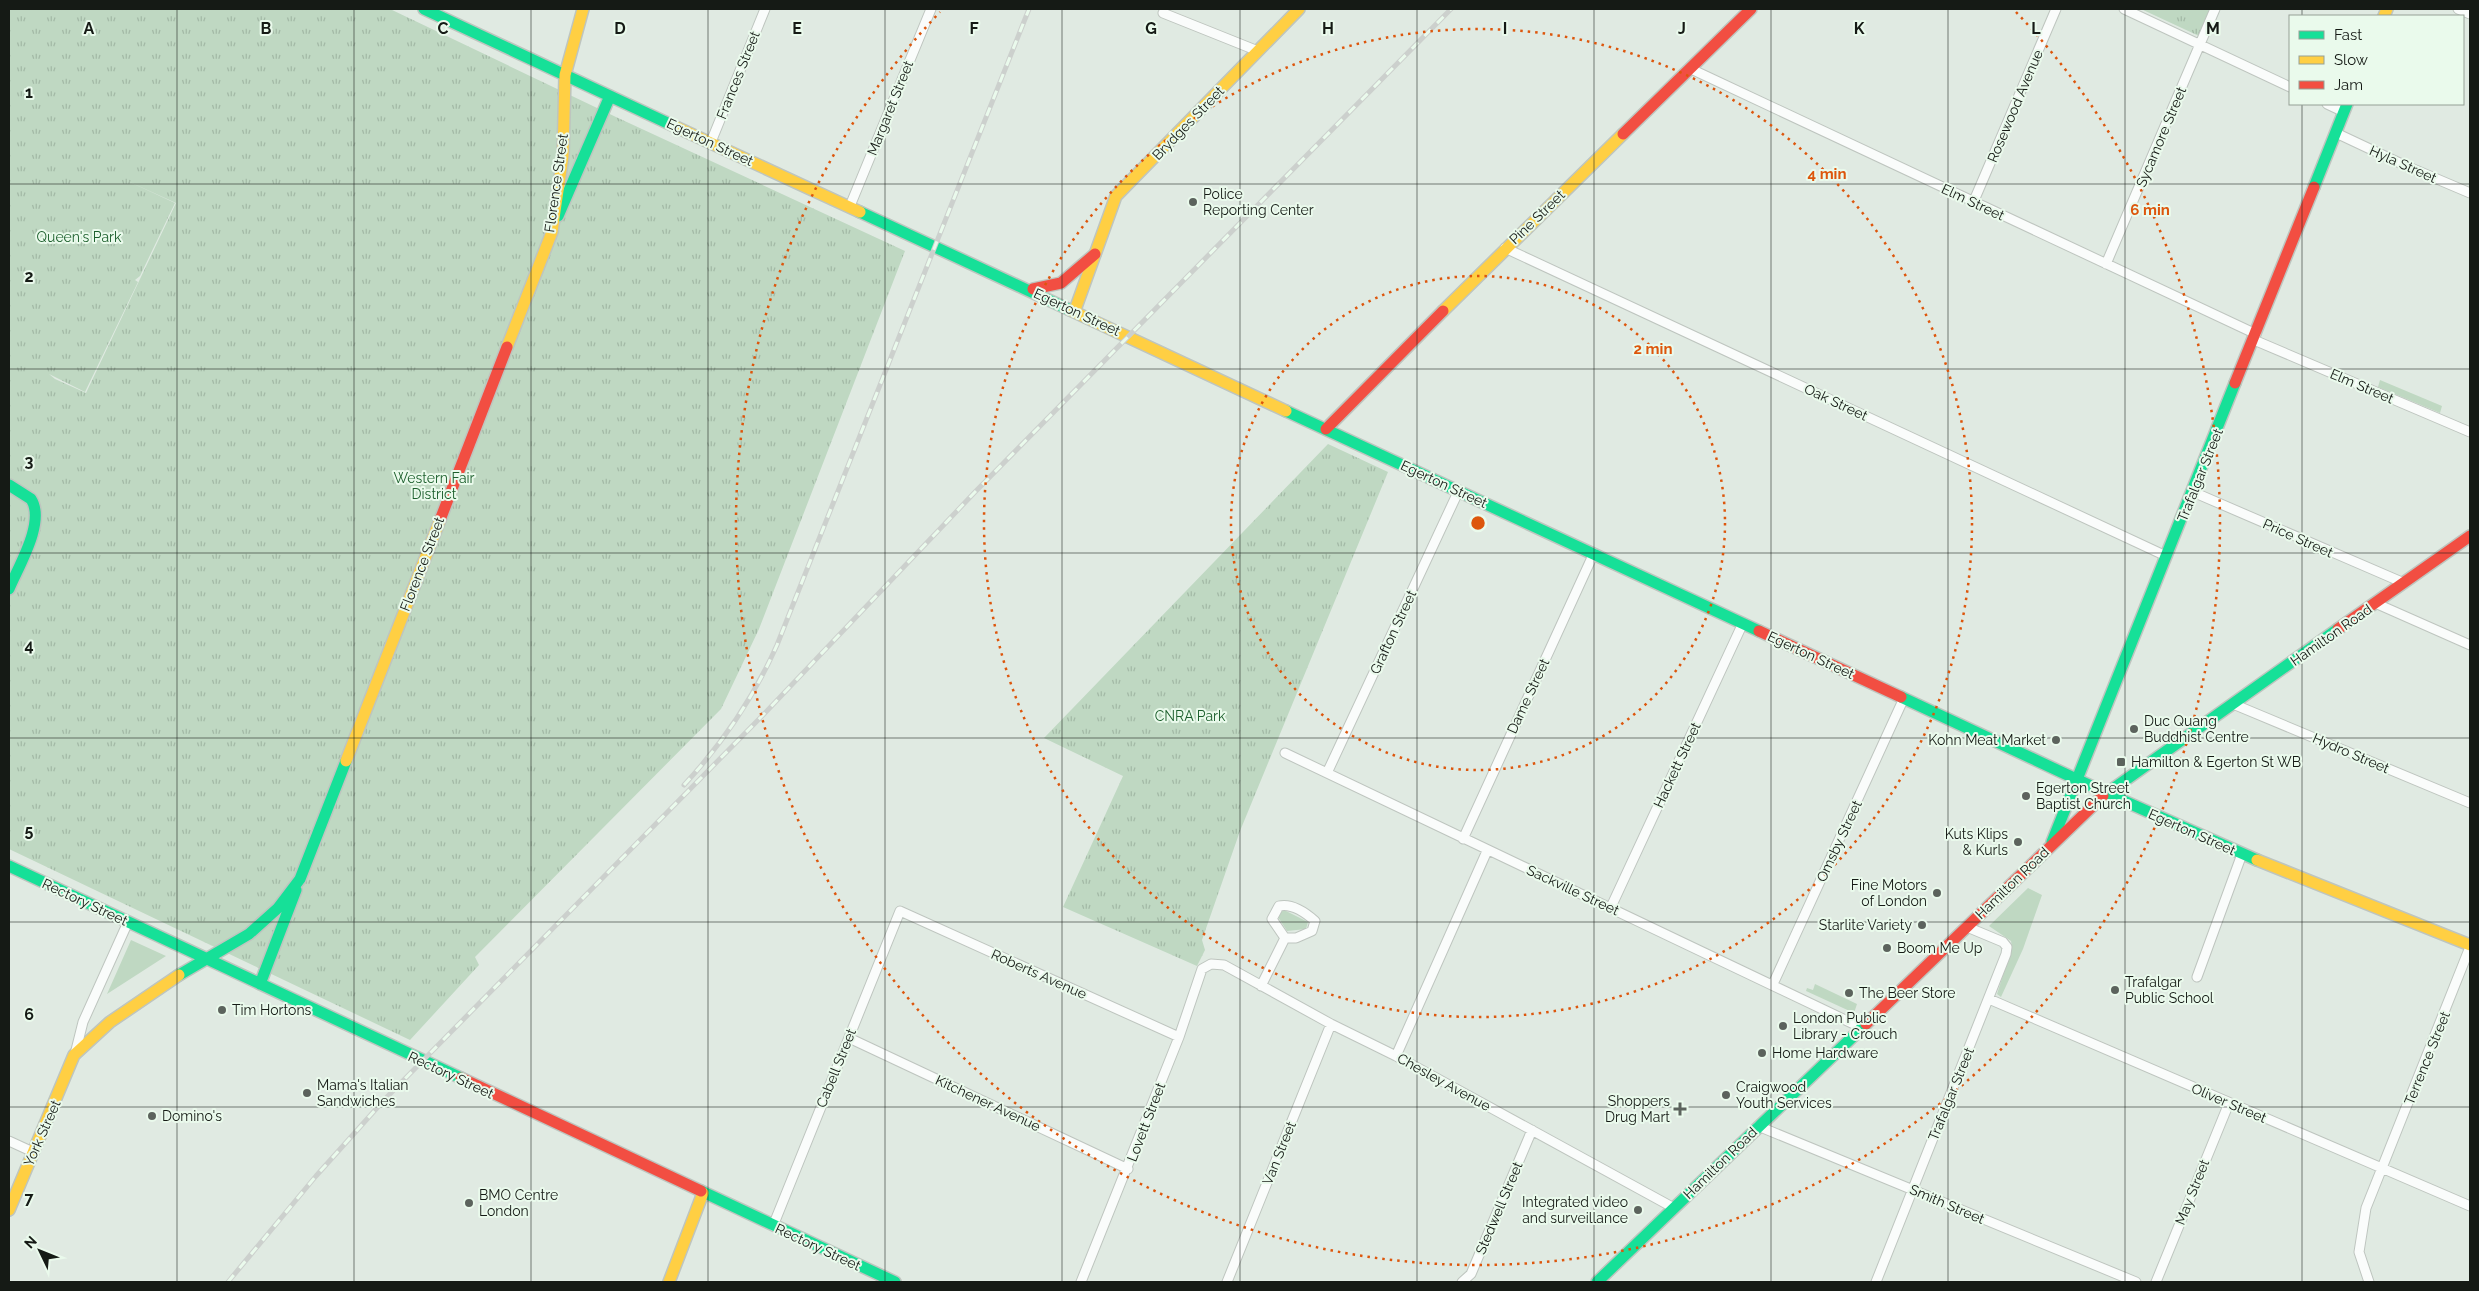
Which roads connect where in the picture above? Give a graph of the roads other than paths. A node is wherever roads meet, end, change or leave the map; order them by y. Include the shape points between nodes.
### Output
1 (424, 9) edge
2 (583, 9) edge
3 (764, 9) edge
4 (931, 9) edge
5 (1299, 9) edge
6 (1751, 9) edge
7 (2056, 9) edge
8 (2124, 9) edge
9 (2215, 9) edge
10 (2458, 9) edge
11 (1163, 12) dead end
12 (2470, 14) edge
13 (2201, 45) junction
14 (1258, 51) junction
15 (1691, 69) junction
16 (565, 75) junction
17 (2289, 87) edge
18 (610, 96) junction
19 (2332, 105) edge
20 (2346, 108) edge
21 (2336, 133) junction
22 (711, 142) junction
23 (2470, 192) edge
24 (1973, 203) junction
25 (850, 206) junction
26 (552, 232) junction
27 (1505, 248) junction
28 (1098, 250) junction
29 (2106, 264) junction
30 (1028, 288) junction
31 (1074, 310) junction
32 (2255, 337) junction
33 (1326, 429) junction
34 (2470, 432) edge
35 (9, 485) edge
36 (1459, 490) junction
37 (2193, 492) junction
38 (2470, 536) edge
39 (1594, 553) junction
40 (2166, 556) junction
41 (2404, 583) junction
42 (9, 589) edge
43 (2375, 603) junction
44 (1744, 623) junction
45 (2470, 645) edge
46 (1904, 698) junction
47 (2233, 704) junction
48 (1285, 753) dead end
49 (1327, 773) junction
50 (2078, 779) junction
51 (2106, 793) junction
52 (2470, 803) edge
53 (1463, 839) junction
54 (2050, 846) junction
55 (1487, 851) junction
56 (2242, 854) junction
57 (9, 866) edge
58 (300, 879) junction
59 (1611, 908) junction
60 (900, 911) joint
61 (128, 922) junction
62 (1967, 927) junction
63 (1285, 938) junction
64 (2470, 946) edge
65 (205, 958) junction
66 (1211, 964) joint
67 (2197, 977) dead end
68 (260, 984) junction
69 (1773, 984) junction
70 (1261, 986) junction
71 (1989, 999) junction
72 (1331, 1024) junction
73 (1862, 1028) junction
74 (1179, 1037) junction
75 (849, 1038) junction
76 (74, 1056) junction
77 (1396, 1056) junction
78 (2229, 1102) junction
79 (1758, 1126) junction
80 (1532, 1130) junction
81 (9, 1141) edge
82 (33, 1152) junction
83 (1128, 1169) junction
84 (2383, 1169) junction
85 (1912, 1189) junction
86 (703, 1193) junction
87 (2470, 1206) edge
88 (1674, 1208) junction
89 (9, 1210) edge
90 (773, 1226) junction
91 (669, 1282) edge
92 (896, 1282) edge
93 (1081, 1282) edge
94 (1227, 1282) edge
95 (1462, 1282) edge
96 (1597, 1282) edge
97 (1876, 1282) edge
98 (2136, 1282) edge
99 (2156, 1282) edge
100 (2369, 1282) edge

1 - 16 street, Egerton Street
2 - 16 street, Florence Street
3 - 22 street, Frances Street
4 - 25 street, Margaret Street
5 - 14 street, Brydges Street
6 - 15 street, Pine Street
7 - 24 street, Rosewood Avenue
8 - 13 street
9 - 13 street, Sycamore Street
10 - 12 street
11 - 14 street
13 - 17 street
13 - 29 street, Sycamore Street
14 - 28 street, Brydges Street via 1116,196
15 - 24 street, Elm Street
15 - 27 street, Pine Street
16 - 18 street, Egerton Street
16 - 26 street, Florence Street via 563,156
18 - 22 street, Egerton Street
18 - 26 street
19 - 20 street
20 - 21 street, Trafalgar Street
21 - 23 street, Hyla Street
21 - 32 street, Trafalgar Street
22 - 25 street, Egerton Street
24 - 29 street, Elm Street
25 - 30 street, Egerton Street
26 - 58 street, Florence Street
27 - 33 street, Pine Street
27 - 40 street, Oak Street
28 - 30 street via 1066,281 1053,287
28 - 31 street, Brydges Street
29 - 32 street, Elm Street
30 - 31 street, Egerton Street
31 - 33 street, Egerton Street
32 - 34 street, Elm Street
32 - 37 street, Trafalgar Street
33 - 36 street, Egerton Street
35 - 42 street via 25,494 35,506 36,518
36 - 39 street, Egerton Street
36 - 49 street, Grafton Street
37 - 40 street, Trafalgar Street
37 - 41 street, Price Street
38 - 41 street, Hamilton Road
39 - 44 street, Egerton Street
39 - 53 street, Dame Street
40 - 50 street, Trafalgar Street
41 - 43 street, Hamilton Road
43 - 45 street
43 - 47 street, Hamilton Road
44 - 46 street, Egerton Street
44 - 59 street, Hackett Street
46 - 50 street, Egerton Street
46 - 69 street, Omsby Street
47 - 51 street, Hamilton Road
47 - 52 street, Hydro Street
48 - 49 street, Sackville Street
49 - 53 street, Sackville Street
50 - 51 street, Egerton Street
50 - 54 street, Trafalgar Street
51 - 54 street, Hamilton Road
51 - 56 street, Egerton Street
53 - 55 street, Sackville Street
54 - 62 street, Hamilton Road
55 - 59 street, Sackville Street
55 - 77 street
56 - 64 street, Egerton Street
56 - 67 street
57 - 61 street, Rectory Street
58 - 65 street, Florence Street via 278,908 249,934
58 - 68 street
59 - 69 street, Sackville Street
60 - 74 street, Roberts Avenue
60 - 75 street, Cabell Street
61 - 65 street, Rectory Street
61 - 76 street, York Street via 83,1022
62 - 71 street, Trafalgar Street via 2007,947
62 - 73 street, Hamilton Road
63 - 63 street via 1296,938 1312,931 1315,922 1307,914 1286,904 1279,906 1272,919
63 - 70 street
64 - 84 street, Terrence Street
65 - 68 street, Rectory Street
65 - 76 street, York Street via 110,1022
66 - 70 street, Chesley Avenue via 1224,965
66 - 74 street, Lovett Street via 1202,969
68 - 86 street, Rectory Street
69 - 73 street, Sackville Street
70 - 72 street, Chesley Avenue
71 - 78 street, Oliver Street
71 - 85 street, Trafalgar Street
72 - 77 street, Chesley Avenue
72 - 94 street, Van Street
73 - 79 street, Hamilton Road
74 - 83 street, Lovett Street
75 - 83 street, Kitchener Avenue
75 - 90 street, Cabell Street
76 - 82 street, York Street
77 - 80 street, Chesley Avenue
78 - 84 street, Oliver Street
78 - 99 street, May Street
79 - 85 street, Smith Street
79 - 88 street, Hamilton Road
80 - 88 street, Chesley Avenue
80 - 95 street, Stedwell Street via 1471,1274
81 - 82 street
82 - 89 street, York Street
83 - 93 street, Lovett Street
84 - 87 street, Oliver Street
84 - 100 street, Terrence Street via 2366,1208 2359,1252
85 - 97 street, Trafalgar Street
85 - 98 street, Smith Street
86 - 90 street, Rectory Street
86 - 91 street
88 - 96 street, Hamilton Road
90 - 92 street, Rectory Street

